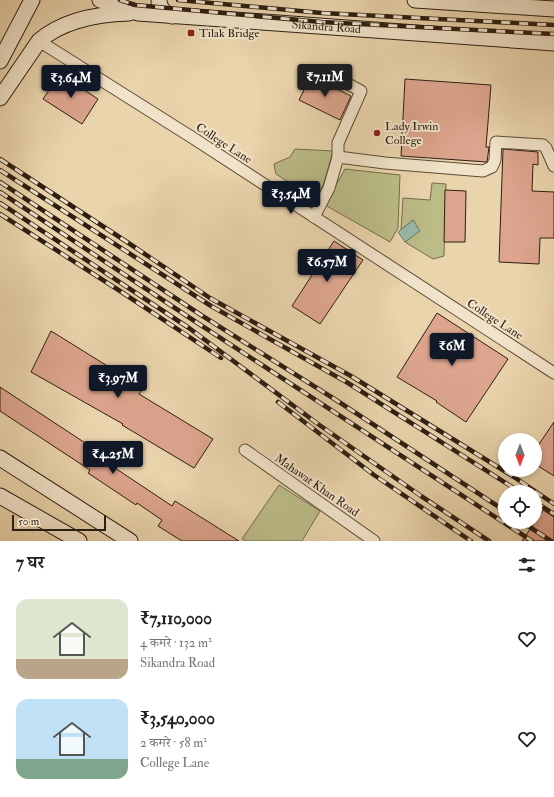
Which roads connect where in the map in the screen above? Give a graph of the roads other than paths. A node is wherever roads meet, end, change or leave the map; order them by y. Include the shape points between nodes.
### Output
1 (32, 0) edge
2 (100, 0) edge
3 (159, 0) edge
4 (415, 0) edge
5 (554, 9) edge
6 (138, 13) junction
7 (172, 16) junction
8 (39, 41) junction
9 (554, 43) edge
10 (2, 58) edge
11 (20, 67) junction
12 (346, 82) dead end
13 (0, 98) edge
14 (338, 157) junction
15 (554, 166) edge
16 (314, 217) junction
17 (554, 373) edge
18 (245, 450) dead end
19 (0, 458) edge
20 (0, 496) edge
21 (79, 541) edge
22 (130, 541) edge
23 (374, 541) edge

1 - 10 main road
2 - 6 main road, Sikandra Road
3 - 7 main road via 165,13
4 - 5 main road
6 - 7 main road, Sikandra Road
6 - 8 main road via 79,20 61,27
7 - 9 main road, Sikandra Road
8 - 11 main road
8 - 16 street, College Lane
10 - 11 main road
11 - 13 main road
12 - 14 street via 361,91 338,143
14 - 15 street via 483,171 492,167 496,142 543,145
14 - 16 street via 329,188
16 - 17 street, College Lane
18 - 23 street, Mahawat Khan Road
19 - 22 main road
20 - 21 main road

